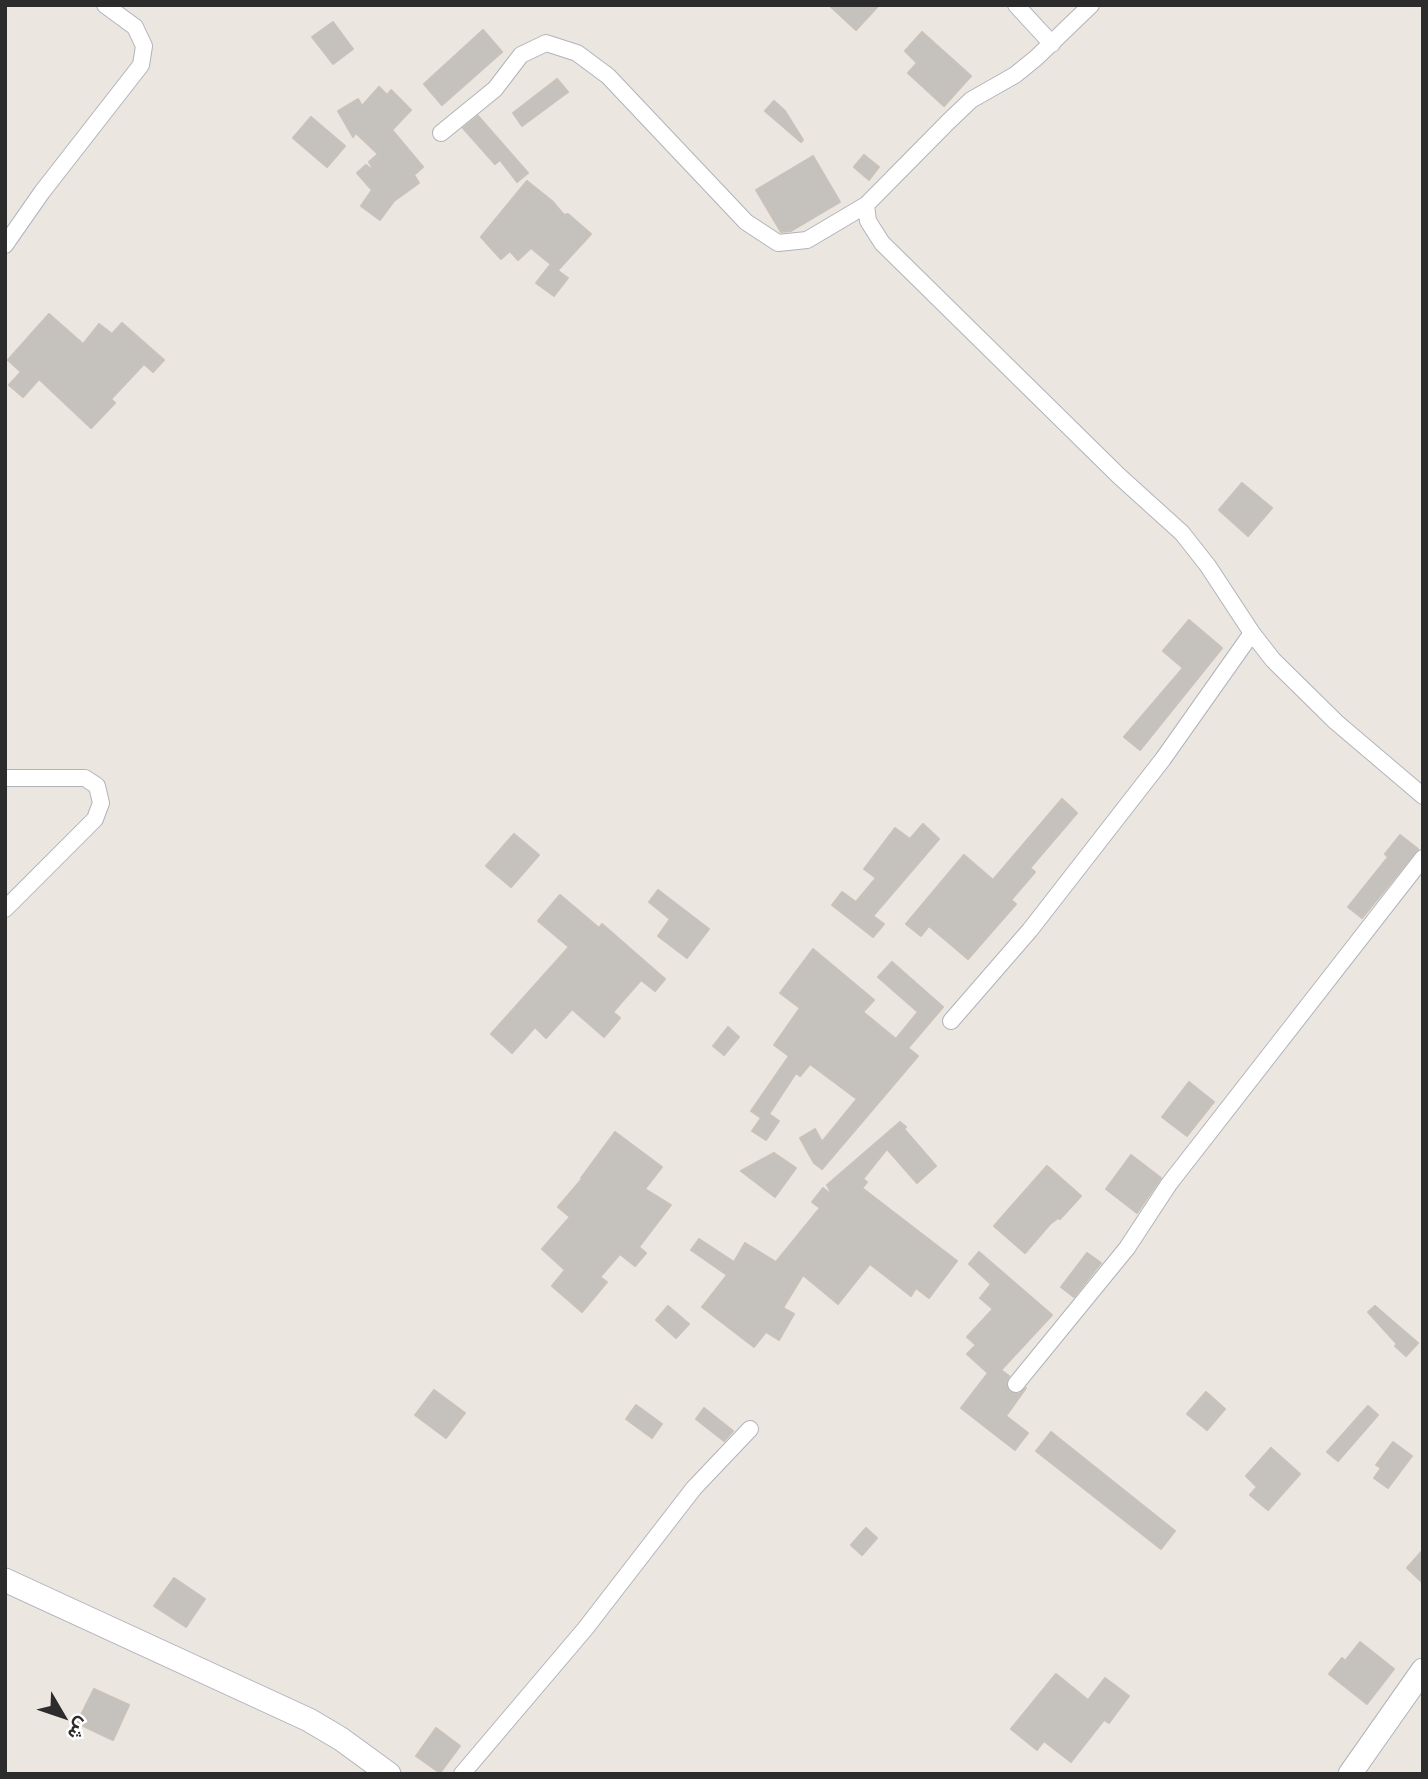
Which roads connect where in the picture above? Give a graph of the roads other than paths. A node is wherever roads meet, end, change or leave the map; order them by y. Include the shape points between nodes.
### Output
1 (105, 5) edge
2 (1016, 5) edge
3 (1091, 5) edge
4 (1052, 44) junction
5 (442, 133) dead end
6 (866, 205) junction
7 (5, 246) edge
8 (1252, 633) junction
9 (5, 778) edge
10 (1423, 796) edge
11 (1423, 859) edge
12 (5, 909) edge
13 (951, 1021) dead end
14 (1016, 1384) dead end
15 (750, 1429) dead end
16 (5, 1580) edge
17 (1423, 1670) edge
18 (389, 1774) edge
19 (462, 1774) edge
20 (1350, 1774) edge

1 - 7 street via 135,27 144,46 141,65
2 - 4 street
3 - 4 street
4 - 6 street via 1014,75 971,100
5 - 6 street via 495,89 521,55 546,43 577,53 608,76 746,222 778,243 807,240
6 - 8 street via 868,221 882,243 1182,533
8 - 10 street via 1336,722
8 - 13 street via 1163,759 1030,930
9 - 12 street via 85,778 97,786 101,803 95,819
11 - 14 street via 1169,1184 1127,1248
15 - 19 street via 694,1488 585,1629
16 - 18 main road via 309,1720
17 - 20 main road

